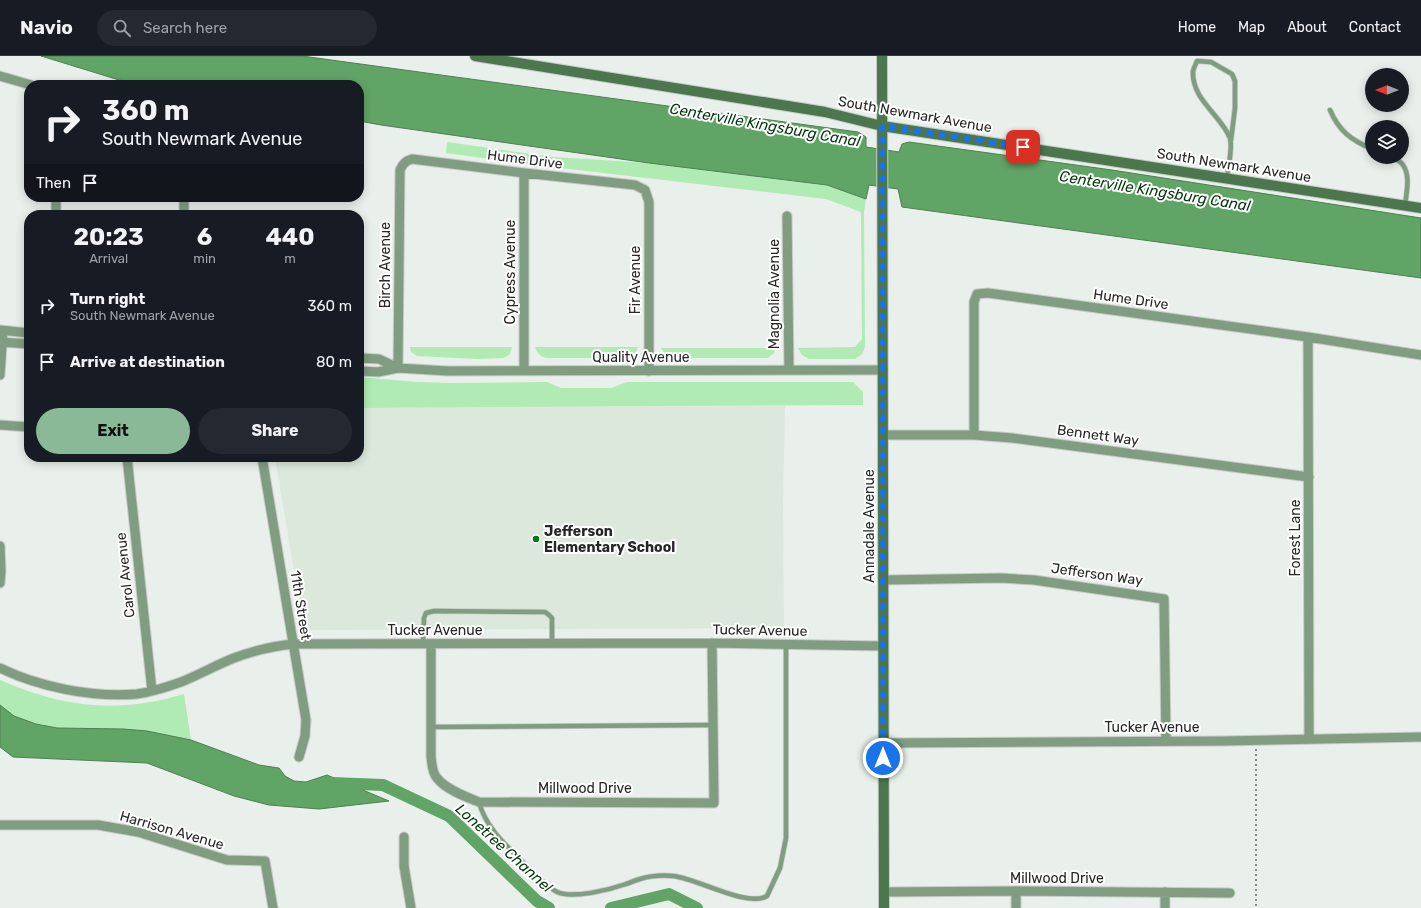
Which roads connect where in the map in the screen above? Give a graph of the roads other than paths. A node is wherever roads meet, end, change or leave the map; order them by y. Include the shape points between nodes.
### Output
1 (475, 56) edge
2 (882, 56) edge
3 (0, 76) edge
4 (24, 83) edge
5 (1330, 110) dead end
6 (882, 126) junction
7 (1231, 140) junction
8 (1365, 146) edge
9 (403, 164) joint
10 (1402, 164) edge
11 (524, 173) junction
12 (1227, 178) junction
13 (645, 190) joint
14 (1405, 206) junction
15 (1421, 208) edge
16 (787, 216) dead end
17 (2, 331) edge
18 (24, 333) edge
19 (1308, 337) junction
20 (1, 342) edge
21 (24, 344) edge
22 (1421, 355) edge
23 (364, 358) edge
24 (398, 368) junction
25 (524, 370) junction
26 (788, 370) junction
27 (883, 370) junction
28 (364, 371) edge
29 (650, 371) junction
30 (0, 375) edge
31 (0, 425) edge
32 (24, 427) edge
33 (883, 435) junction
34 (974, 435) junction
35 (128, 462) edge
36 (263, 462) edge
37 (1309, 477) junction
38 (0, 546) edge
39 (883, 580) junction
40 (0, 583) edge
41 (712, 642) junction
42 (552, 643) junction
43 (293, 644) junction
44 (427, 644) junction
45 (786, 645) junction
46 (883, 646) junction
47 (0, 668) edge
48 (152, 691) junction
49 (713, 725) junction
50 (431, 727) junction
51 (1421, 737) edge
52 (1309, 739) junction
53 (1166, 741) junction
54 (883, 743) junction
55 (299, 757) dead end
56 (479, 802) junction
57 (0, 826) edge
58 (404, 837) dead end
59 (1016, 891) junction
60 (884, 892) junction
61 (1165, 892) junction
62 (1230, 893) dead end
63 (273, 908) edge
64 (411, 908) edge
65 (884, 908) edge
66 (1016, 908) edge
67 (1165, 908) edge

1 - 6 street, South Newmark Avenue via 825,112
2 - 6 street, Annadale Avenue
3 - 4 street
5 - 8 lane via 1344,132
6 - 12 street, South Newmark Avenue
6 - 27 street, Annadale Avenue
7 - 7 lane via 1196,88 1192,71 1197,61 1212,62 1232,74 1235,81 1235,108
7 - 12 lane
9 - 11 street, Hume Drive via 412,159
9 - 24 street, Birch Avenue via 400,170
10 - 14 lane via 1408,183
11 - 13 street, Hume Drive via 635,186
11 - 25 street, Cypress Avenue
12 - 14 street, South Newmark Avenue
13 - 29 street, Fir Avenue via 649,202
14 - 15 street, South Newmark Avenue
16 - 26 street, Magnolia Avenue
17 - 18 street
17 - 20 street
19 - 22 street, Hume Drive
19 - 34 street, Hume Drive via 988,293 977,294 974,302
19 - 37 street, Forest Lane
20 - 21 street
20 - 30 street
23 - 24 street, Quality Avenue via 379,359
24 - 25 street, Quality Avenue via 448,371
24 - 28 street, Quality Avenue via 378,372
25 - 29 street, Quality Avenue
26 - 27 street, Quality Avenue
26 - 29 street, Quality Avenue
27 - 33 street, Annadale Avenue
31 - 32 street
33 - 34 street, Bennett Way
33 - 39 street, Annadale Avenue
34 - 37 street, Bennett Way via 1050,442
35 - 48 street, Carol Avenue
36 - 43 street, 11th Street
37 - 52 street, Forest Lane
38 - 40 street
39 - 46 street, Annadale Avenue
39 - 53 street, Jefferson Way via 1034,580 1164,599
41 - 42 street, Tucker Avenue
41 - 45 street, Tucker Avenue
41 - 49 street, Millwood Drive
42 - 44 street, Tucker Avenue
42 - 44 lane via 552,618 545,612 434,611 426,614 424,618
43 - 44 street, Tucker Avenue
43 - 48 street, Tucker Avenue via 233,658 182,681
43 - 55 street, 11th Street via 306,720
44 - 50 street, Millwood Drive
45 - 46 street, Tucker Avenue
45 - 56 lane via 786,838 780,868 764,899 741,900 695,881 659,875 640,878 607,890 570,896 564,894 549,886 505,844 490,827
46 - 54 street, Annadale Avenue
47 - 48 street, Tucker Avenue via 46,684 75,690 104,694 137,694
49 - 50 lane
49 - 56 street, Millwood Drive via 714,803
50 - 56 street, Millwood Drive via 431,756 437,779 461,795
51 - 52 street, Tucker Avenue
52 - 53 street, Tucker Avenue
53 - 54 street, Tucker Avenue
54 - 60 street, Annadale Avenue
57 - 63 street, Harrison Avenue via 98,825 138,832 228,860 265,862
58 - 64 street via 404,866
59 - 60 street, Millwood Drive
59 - 61 street, Millwood Drive
59 - 66 street
60 - 65 street, Annadale Avenue
61 - 62 street, Millwood Drive
61 - 67 street

